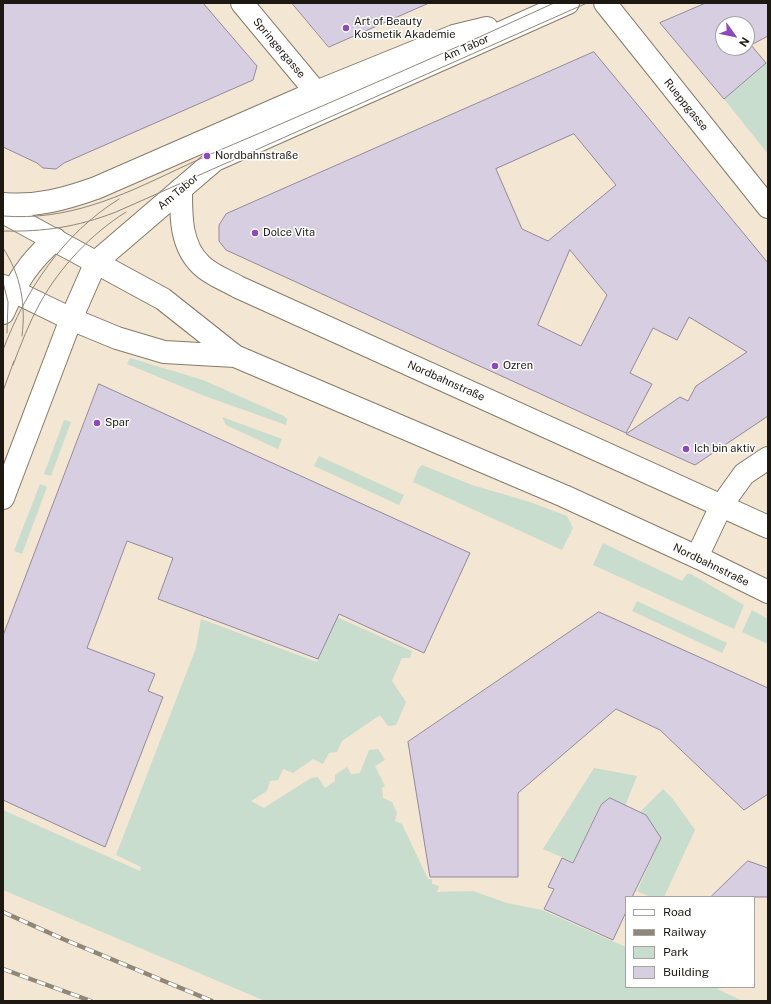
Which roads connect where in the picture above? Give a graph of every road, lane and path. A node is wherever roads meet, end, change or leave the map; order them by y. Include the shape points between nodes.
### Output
1 (242, 3) edge
2 (567, 3) edge
3 (605, 3) edge
4 (316, 92) junction
5 (181, 189) junction
6 (3, 204) edge
7 (768, 207) edge
8 (3, 212) edge
9 (55, 239) junction
10 (96, 262) junction
11 (8, 288) edge
12 (3, 313) edge
13 (71, 319) junction
14 (235, 356) junction
15 (768, 458) edge
16 (3, 498) edge
17 (721, 506) junction
18 (768, 527) edge
19 (697, 557) junction
20 (768, 592) edge

1 - 4 street, Springergasse
2 - 4 street, Am Tabor via 454,36
2 - 5 street, Am Tabor via 215,160
3 - 7 street, Rueppgasse
4 - 6 street, Am Tabor via 116,180 67,198 32,204
5 - 10 street, Am Tabor
5 - 17 street, Nordbahnstraße via 181,216 185,238 200,265 212,274
8 - 9 street, Nordbahnstraße
9 - 10 street, Nordbahnstraße
9 - 11 street
10 - 13 street, Am Tabor
10 - 14 street, Nordbahnstraße via 163,299
11 - 12 street
11 - 13 street, Nordbahnstraße
13 - 14 street, Nordbahnstraße via 117,338 164,352
13 - 16 street, Am Tabor
14 - 19 street, Nordbahnstraße via 564,496
15 - 17 street via 744,474
17 - 18 street, Nordbahnstraße
17 - 19 street
19 - 20 street, Nordbahnstraße

